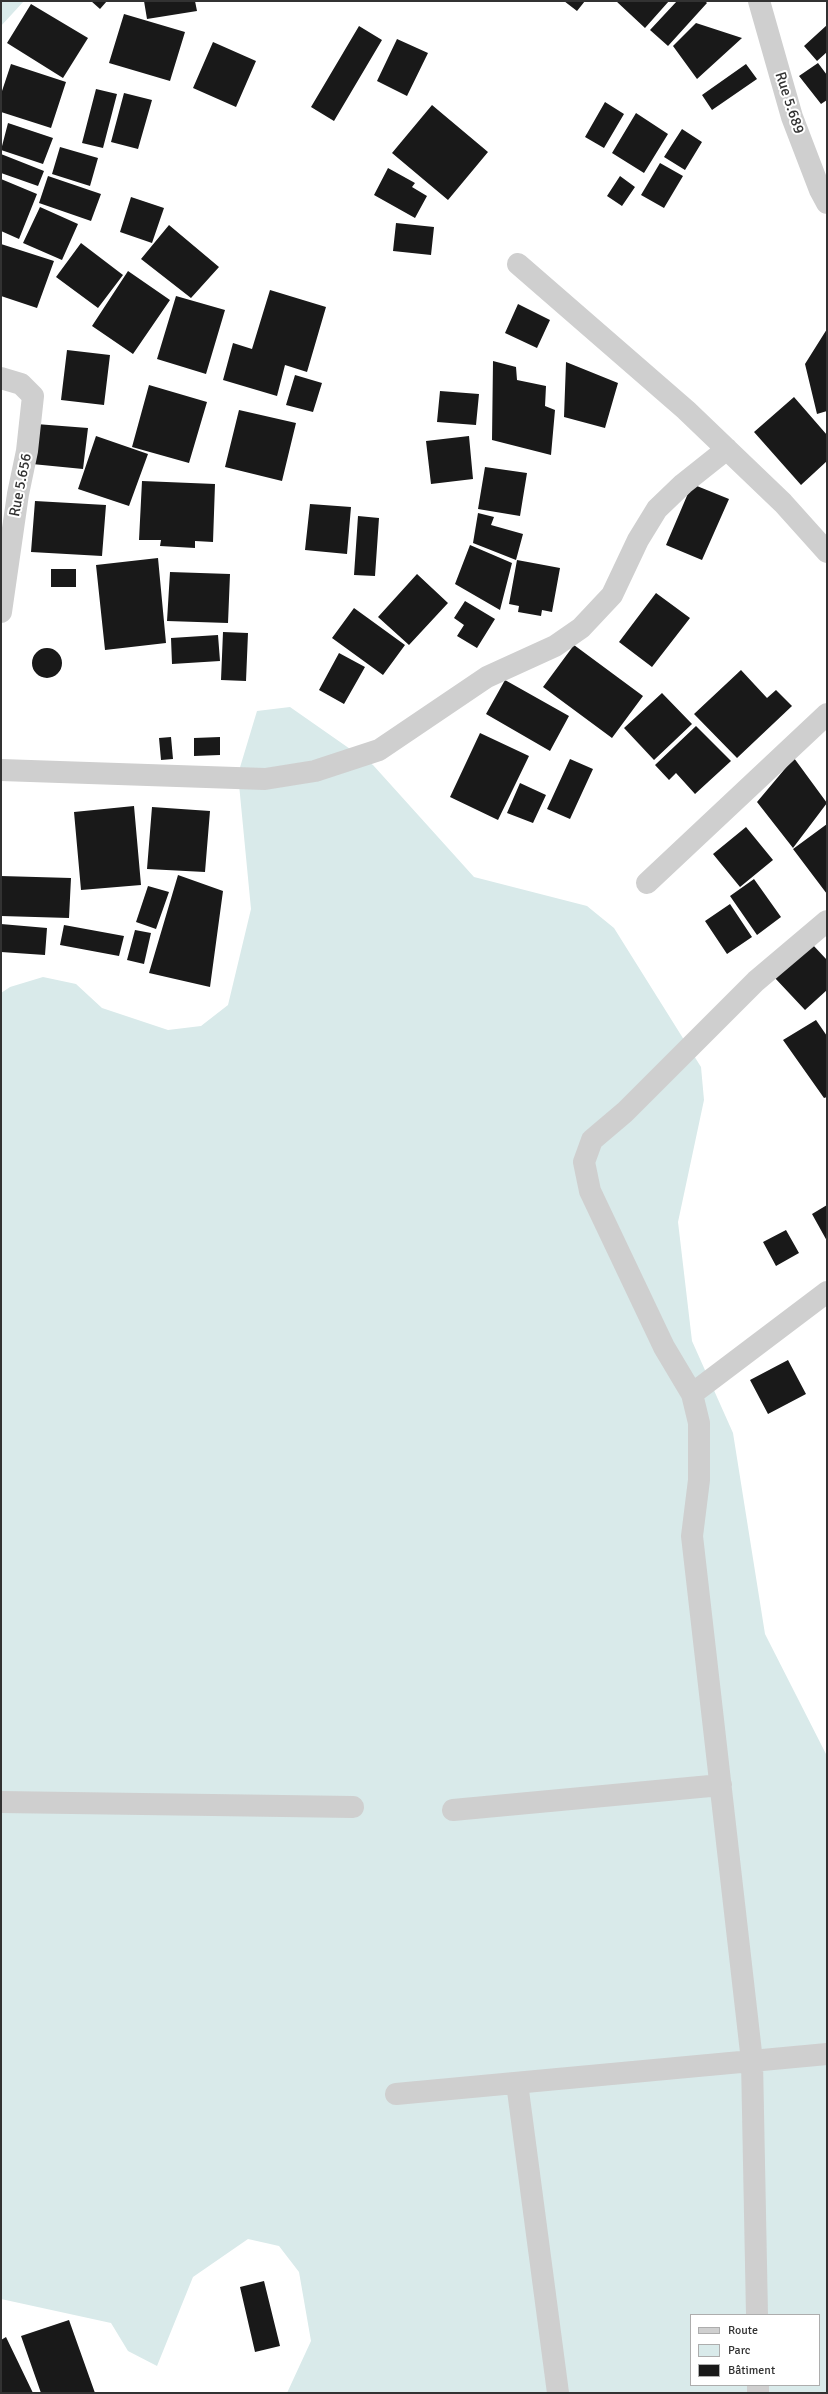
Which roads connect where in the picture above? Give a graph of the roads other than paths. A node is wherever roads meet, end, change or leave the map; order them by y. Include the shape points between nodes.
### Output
1 (759, 1) edge
2 (827, 203) edge
3 (518, 264) dead end
4 (1, 378) edge
5 (727, 449) junction
6 (827, 552) edge
7 (1, 612) edge
8 (827, 714) edge
9 (1, 770) edge
10 (647, 883) dead end
11 (827, 921) edge
12 (827, 1292) edge
13 (692, 1394) junction
14 (721, 1785) junction
15 (1, 1802) edge
16 (353, 1807) dead end
17 (453, 1810) dead end
18 (827, 2054) edge
19 (752, 2061) junction
20 (517, 2083) junction
21 (396, 2094) dead end
22 (757, 2314) edge
23 (558, 2393) edge

1 - 2 street, Rue 5.689 via 792,117
3 - 5 street via 686,410
4 - 7 street, Rue 5.656 via 22,384 33,396 27,451 18,494
5 - 6 street via 783,503
5 - 9 street via 683,484 657,509 638,540 612,596 581,628 555,646 487,677 379,750 315,771 264,779
8 - 10 street
11 - 13 street via 756,981 625,1112 592,1140 584,1162 590,1191 664,1347
12 - 13 street
13 - 14 street via 698,1423 699,1480 692,1536
14 - 17 street
14 - 19 street
15 - 16 street
18 - 19 street
19 - 20 street
19 - 22 street
20 - 21 street
20 - 23 street

